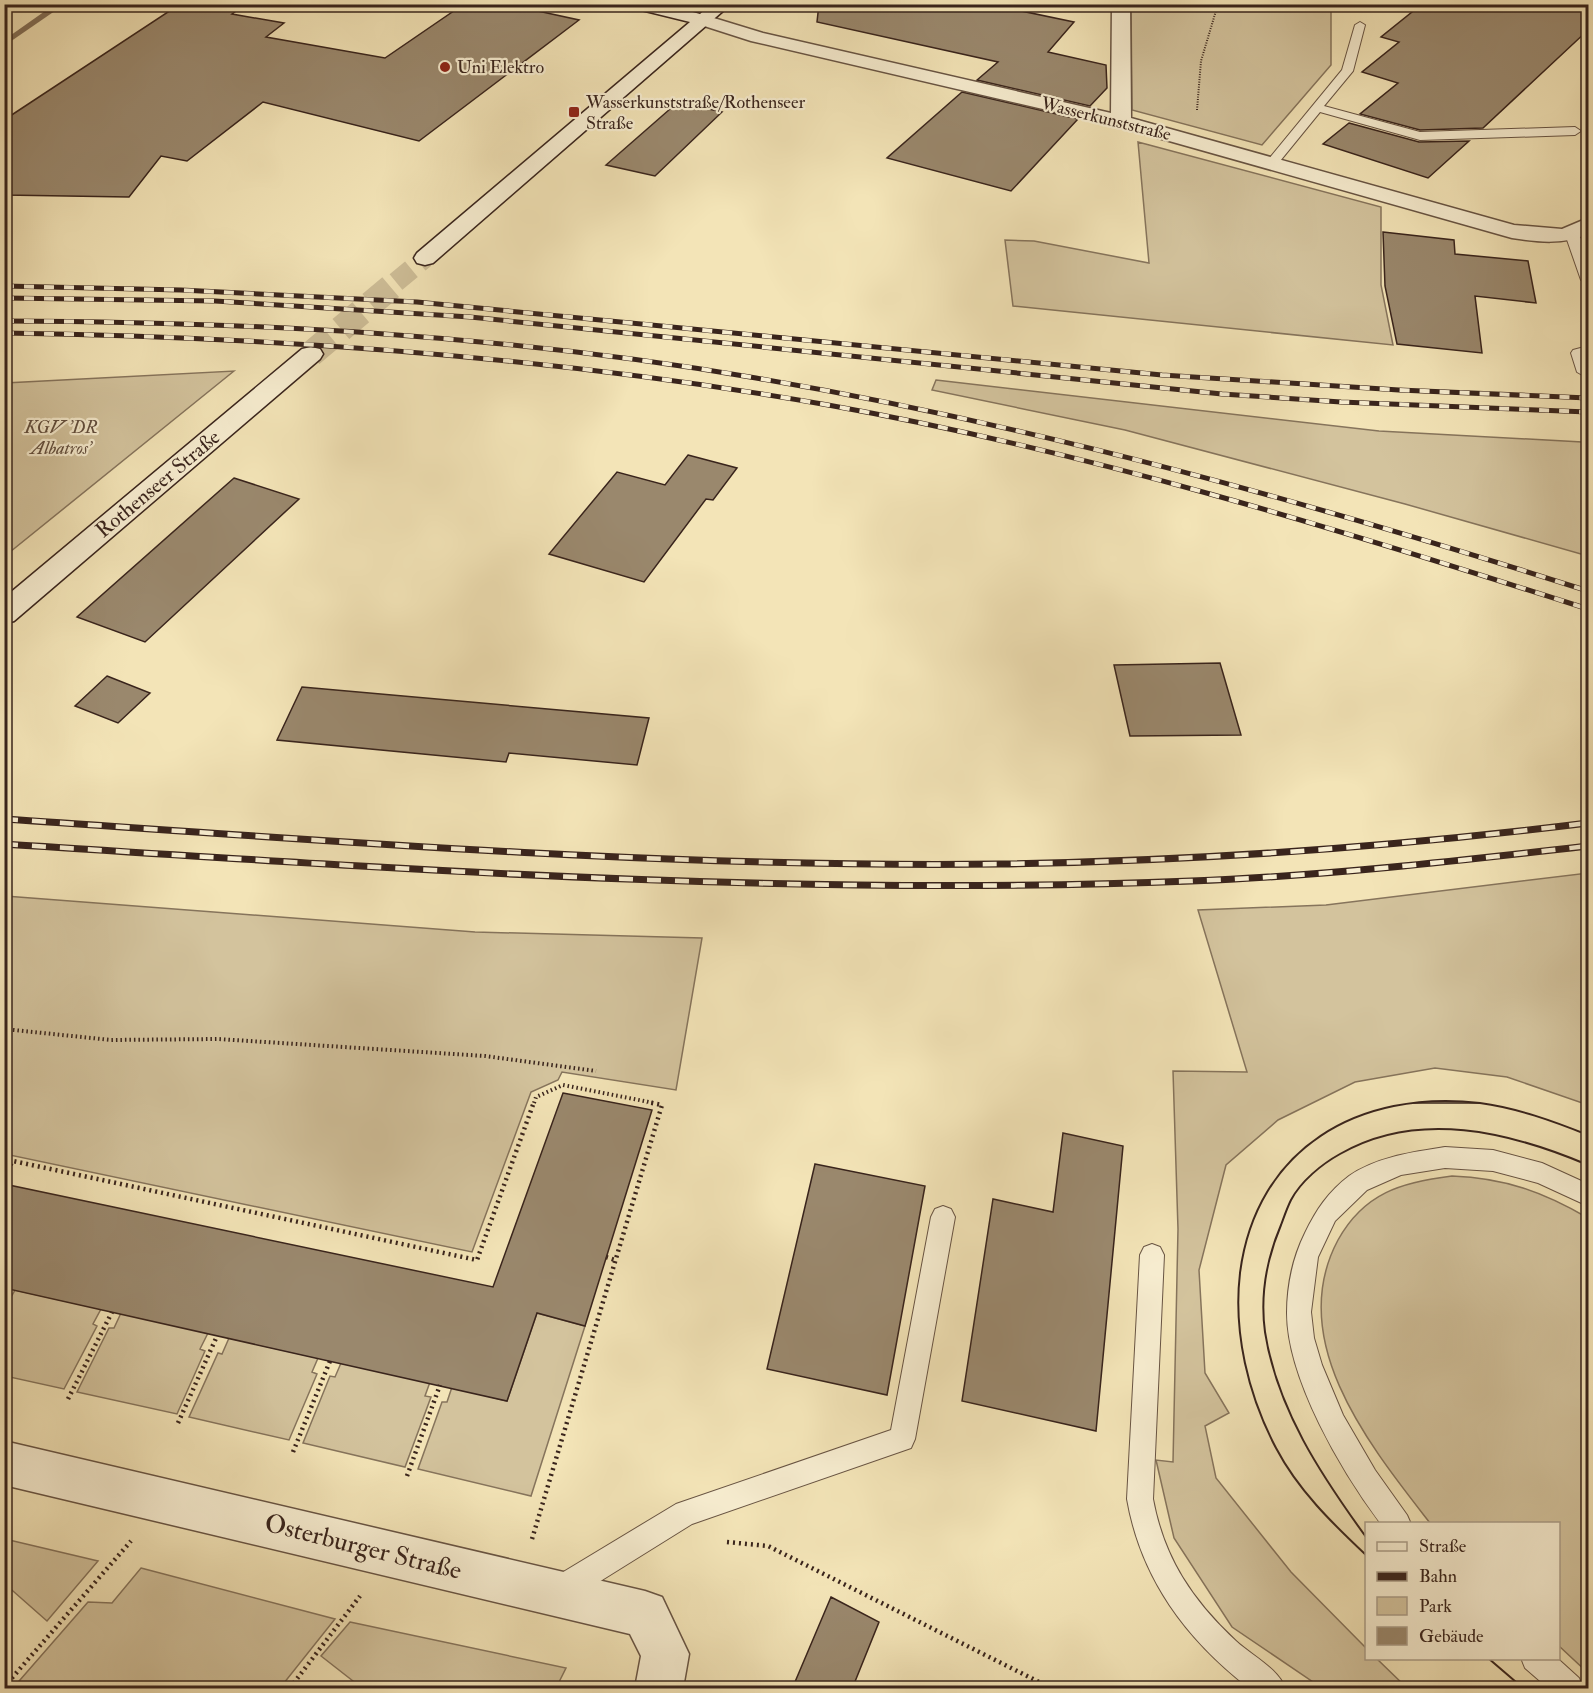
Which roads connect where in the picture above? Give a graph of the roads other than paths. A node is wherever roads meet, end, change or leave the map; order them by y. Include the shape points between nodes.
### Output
1 (639, 4) edge
2 (723, 4) edge
3 (1121, 4) edge
4 (704, 20) junction
5 (1360, 25) dead end
6 (1318, 108) junction
7 (1121, 121) junction
8 (1575, 131) dead end
9 (1272, 163) junction
10 (1584, 227) edge
11 (425, 258) tunnel mouth
12 (1588, 280) edge
13 (1588, 350) edge
14 (311, 354) tunnel mouth
15 (1584, 372) dead end
16 (4, 614) edge
17 (1588, 1195) edge
18 (943, 1217) dead end
19 (1152, 1255) dead end
20 (4, 1463) edge
21 (1396, 1522) edge
22 (536, 1588) junction
23 (1536, 1660) edge
24 (659, 1689) edge
25 (1271, 1689) edge
26 (1569, 1689) edge

1 - 4 street, Wasserkunststraße
2 - 4 street
3 - 7 street
4 - 7 street, Wasserkunststraße
4 - 11 street
5 - 6 lane via 1347,71
6 - 8 lane via 1420,136
6 - 9 lane
7 - 9 street, Wasserkunststraße
9 - 10 street, Wasserkunststraße via 1490,226 1536,234
10 - 12 lane
13 - 15 lane via 1578,353
14 - 16 street, Rothenseer Straße
17 - 21 lane via 1507,1162 1460,1156 1382,1168 1331,1206 1311,1243 1303,1269 1299,1315 1302,1334 1325,1405 1344,1443
18 - 22 lane via 902,1439 685,1513
19 - 25 lane via 1140,1499 1143,1525 1153,1554 1172,1588 1211,1635
20 - 22 street, Osterburger Straße
22 - 24 street, Osterburger Straße via 645,1614 665,1654
23 - 26 lane

